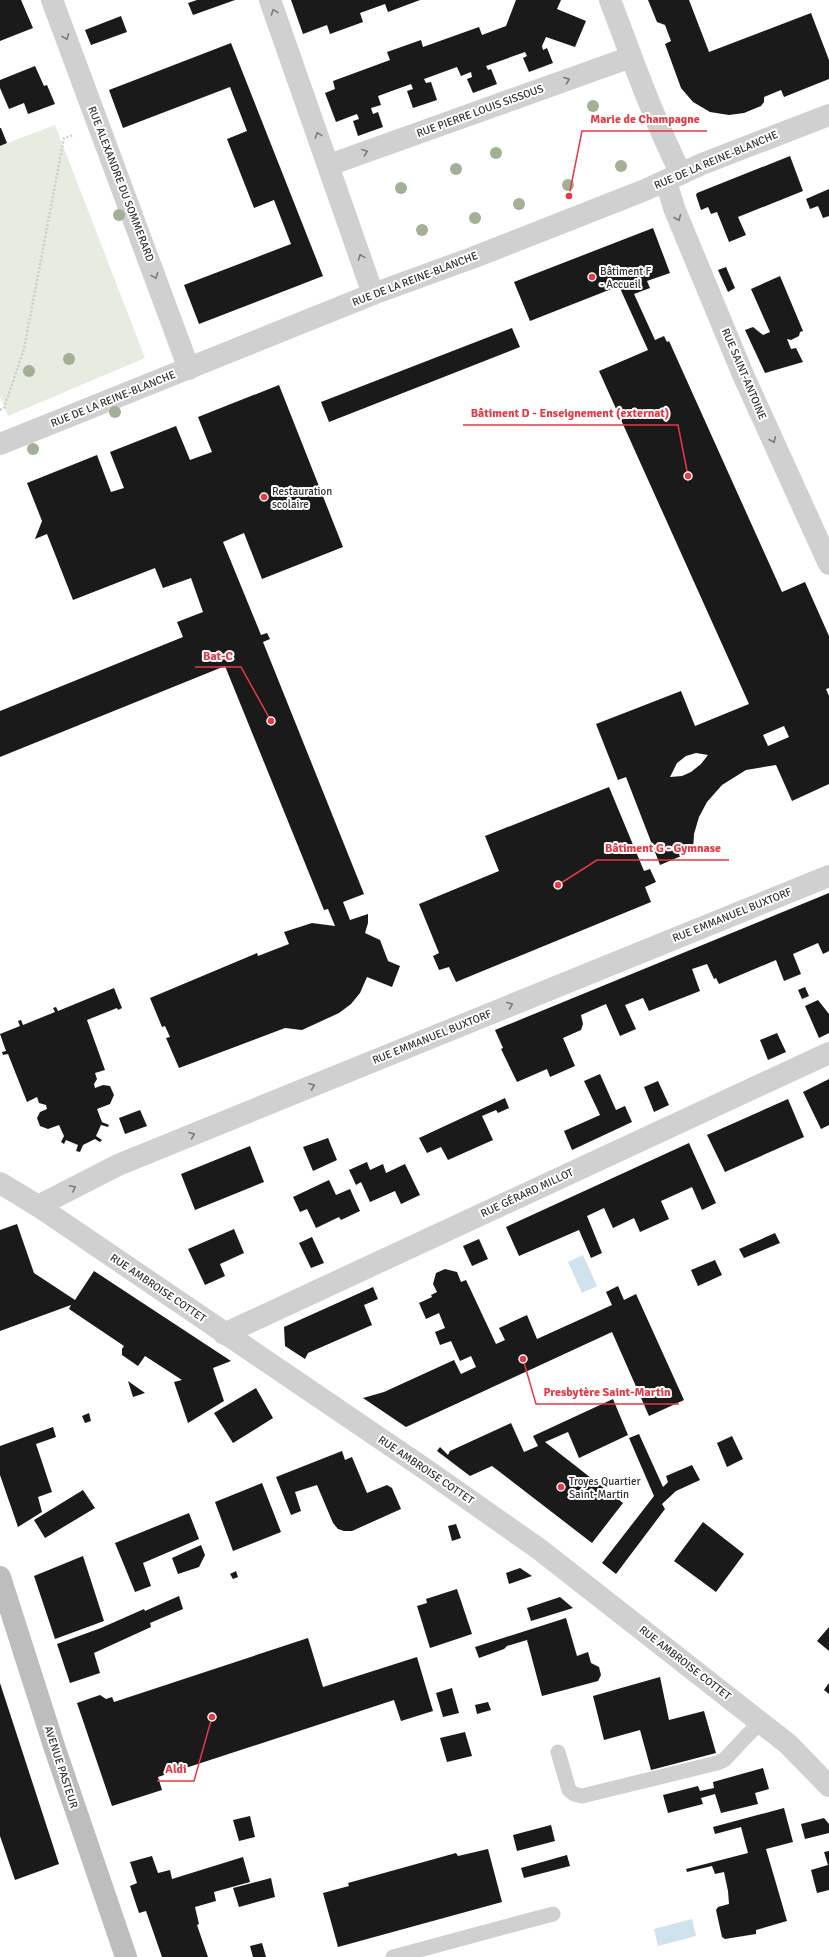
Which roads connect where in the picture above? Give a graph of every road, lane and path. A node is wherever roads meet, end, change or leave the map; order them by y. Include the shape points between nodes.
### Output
1 (52, 0) edge
2 (270, 0) edge
3 (610, 0) edge
4 (631, 57) junction
5 (829, 115) edge
6 (77, 134) dead end
7 (329, 165) junction
8 (673, 177) junction
9 (373, 294) junction
10 (189, 369) junction
11 (0, 410) edge
12 (0, 444) edge
13 (829, 564) edge
14 (829, 876) edge
15 (829, 1052) edge
16 (0, 1183) edge
17 (38, 1206) junction
18 (224, 1334) junction
19 (0, 1577) edge
20 (760, 1722) junction
21 (558, 1752) dead end
22 (829, 1786) edge
23 (553, 1914) dead end
24 (126, 1957) edge
25 (393, 1957) edge

1 -> 10 street, RUE ALEXANDRE DU SOMMERARD
7 -> 2 street
3 - 4 street, RUE SAINT-ANTOINE
7 -> 4 street, RUE PIERRE LOUIS SISSOUS
4 - 8 street, RUE SAINT-ANTOINE via 670,153
5 - 8 street, RUE DE LA REINE-BLANCHE
6 - 11 path via 64,138 24,349 4,408
9 -> 7 street
8 - 9 street, RUE DE LA REINE-BLANCHE via 472,258
8 -> 13 street, RUE SAINT-ANTOINE via 674,208 744,377
9 - 10 street, RUE DE LA REINE-BLANCHE
10 - 12 street, RUE DE LA REINE-BLANCHE
17 -> 14 street, RUE EMMANUEL BUXTORF via 118,1165
15 - 18 street, RUE GÉRARD MILLOT
16 - 17 street, RUE AMBROISE COTTET
17 - 18 street, RUE AMBROISE COTTET
18 - 20 street, RUE AMBROISE COTTET via 539,1549
19 - 24 main road, AVENUE PASTEUR via 57,1756
20 - 21 lane via 724,1760 717,1763 582,1796 569,1790
20 - 22 street, RUE AMBROISE COTTET via 788,1744
23 - 25 lane

